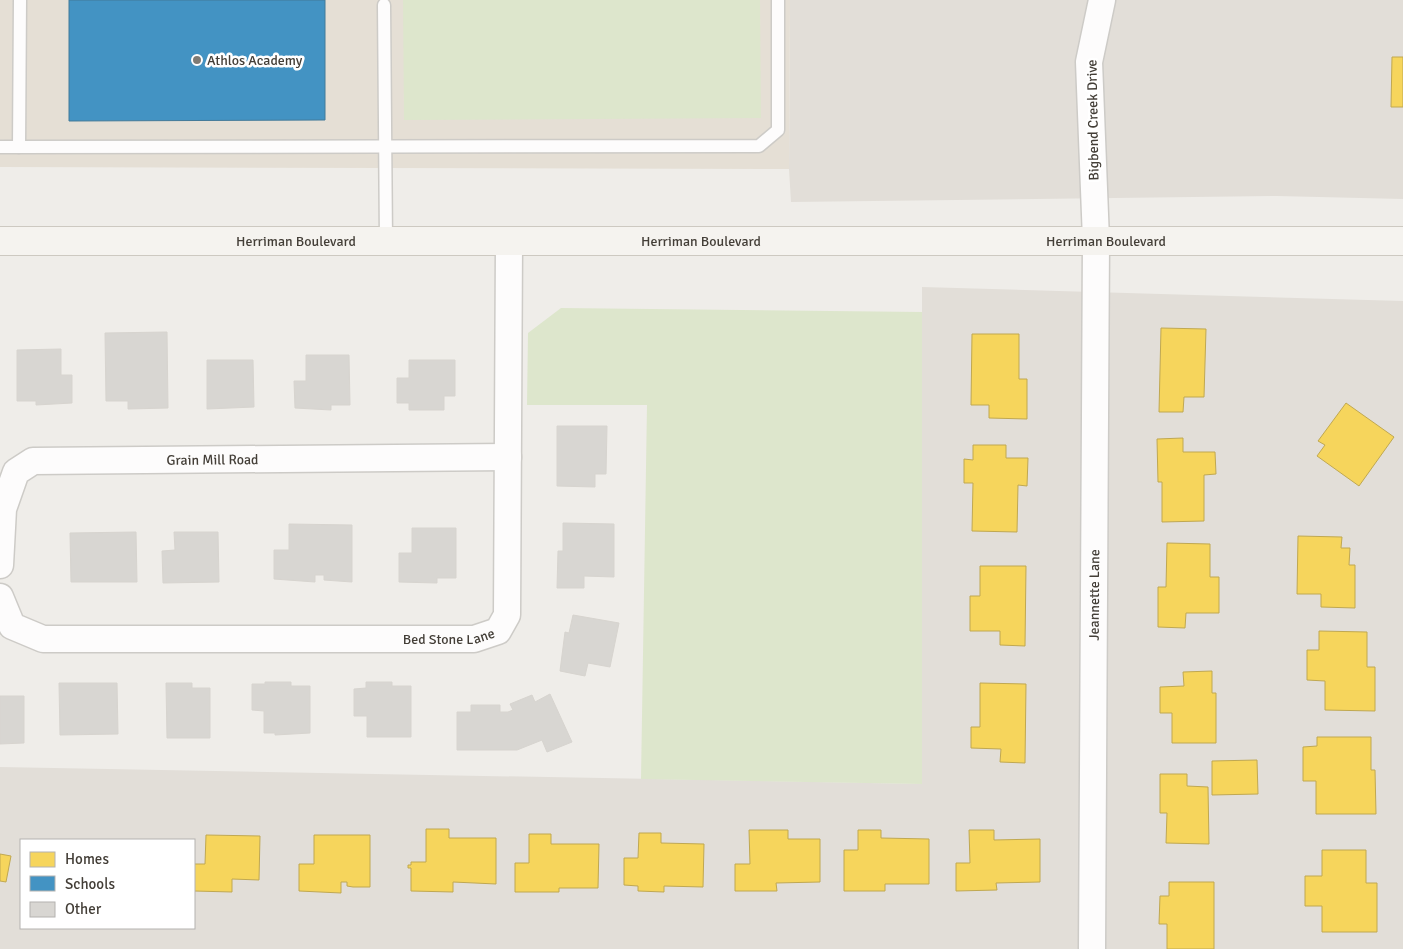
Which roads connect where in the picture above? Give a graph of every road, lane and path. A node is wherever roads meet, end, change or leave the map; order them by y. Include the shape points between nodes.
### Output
1 (20, 0) edge
2 (778, 0) edge
3 (1102, 0) edge
4 (384, 5) dead end
5 (385, 146) junction
6 (0, 147) edge
7 (19, 147) junction
8 (1096, 240) junction
9 (0, 241) edge
10 (1403, 241) edge
11 (386, 242) junction
12 (509, 243) junction
13 (508, 456) junction
14 (0, 565) edge
15 (0, 597) edge
16 (1092, 949) edge

1 - 7 lane
2 - 5 lane via 778,130 759,146
3 - 8 street, Bigbend Creek Drive via 1090,62
4 - 5 lane
5 - 7 lane
5 - 11 lane
6 - 7 lane
8 - 10 main road, Herriman Boulevard
8 - 12 main road, Herriman Boulevard
8 - 16 street, Jeannette Lane
9 - 11 main road, Herriman Boulevard
11 - 12 main road, Herriman Boulevard
12 - 13 street, Bed Stone Lane
13 - 14 street, Grain Mill Road via 33,460 16,472 3,509
13 - 15 street, Bed Stone Lane via 507,616 498,631 474,639 43,639 12,626

